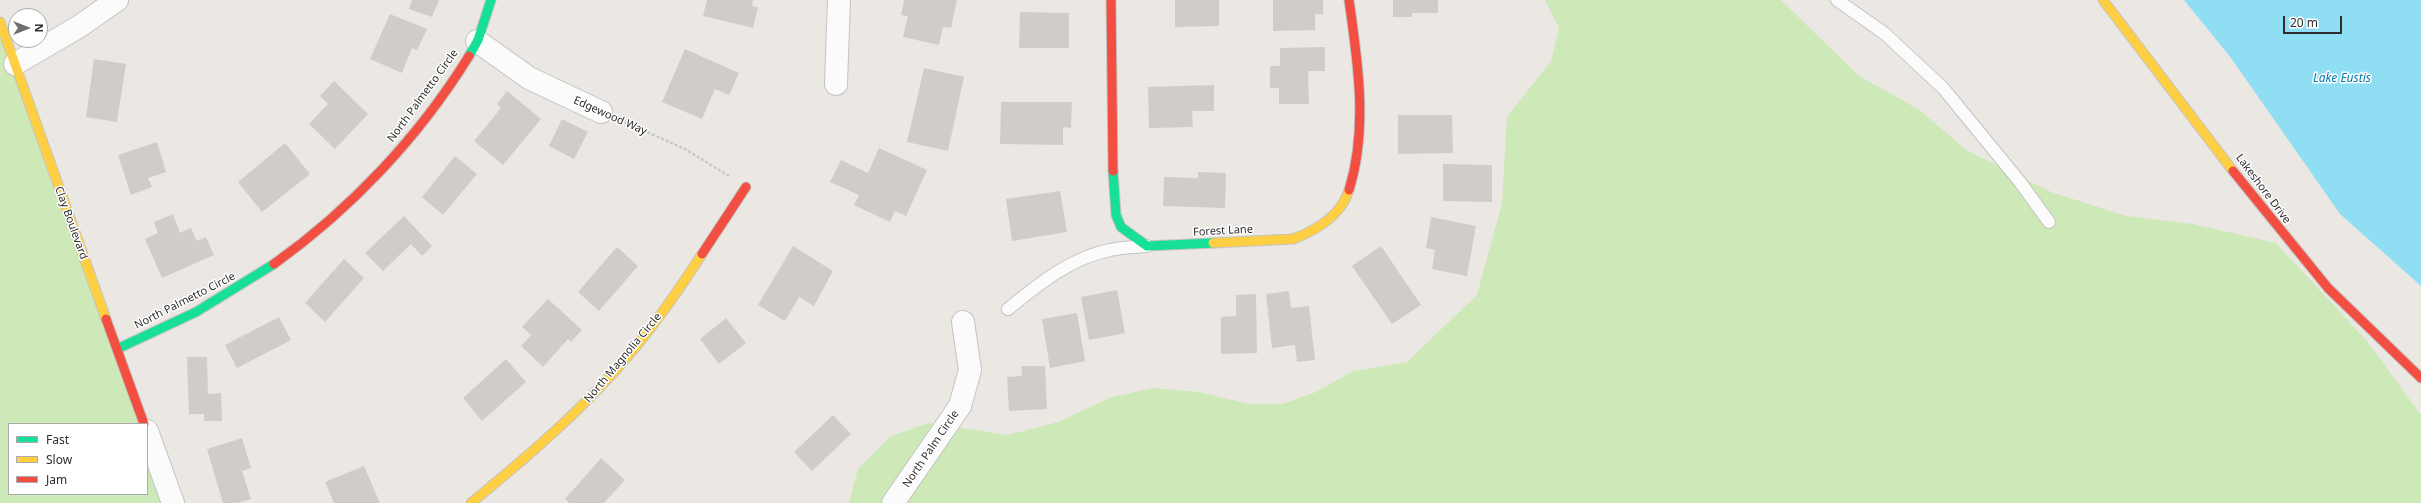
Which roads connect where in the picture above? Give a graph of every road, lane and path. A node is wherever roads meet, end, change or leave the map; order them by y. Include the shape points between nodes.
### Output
1 (117, 0) edge
2 (491, 0) edge
3 (839, 0) edge
4 (1111, 0) edge
5 (1349, 0) edge
6 (1837, 0) edge
7 (2103, 0) edge
8 (0, 22) edge
9 (477, 41) junction
10 (15, 64) junction
11 (836, 84) dead end
12 (601, 112) joint
13 (746, 187) joint
14 (2049, 222) dead end
15 (1147, 246) junction
16 (1008, 309) dead end
17 (964, 322) dead end
18 (117, 349) junction
19 (2421, 378) edge
20 (144, 423) edge
21 (148, 434) edge
22 (173, 503) edge
23 (471, 503) edge
24 (893, 503) edge

1 - 10 street via 80,26
2 - 9 street, North Palmetto Circle
3 - 11 street
4 - 15 street via 1113,191 1116,215 1121,227
5 - 15 street, Forest Lane via 1360,89 1359,140 1354,172 1345,197 1335,214 1316,230 1293,239
6 - 14 lane via 1884,33 1943,88 2020,182
7 - 19 street, Lakeshore Drive via 2144,50 2271,220 2328,288
8 - 10 street, Clay Boulevard
9 - 12 street, Edgewood Way via 529,78
9 - 18 street, North Palmetto Circle via 416,130 340,213 305,243 256,277 196,312
10 - 18 street, Clay Boulevard
12 - 13 path, Edgewood Way via 685,149
13 - 23 street, North Magnolia Circle via 668,305 618,367 584,404 533,452
15 - 16 lane via 1111,250 1073,263 1040,283
17 - 24 street, North Palm Circle via 970,370 960,406
18 - 20 street, Clay Boulevard
21 - 22 street

